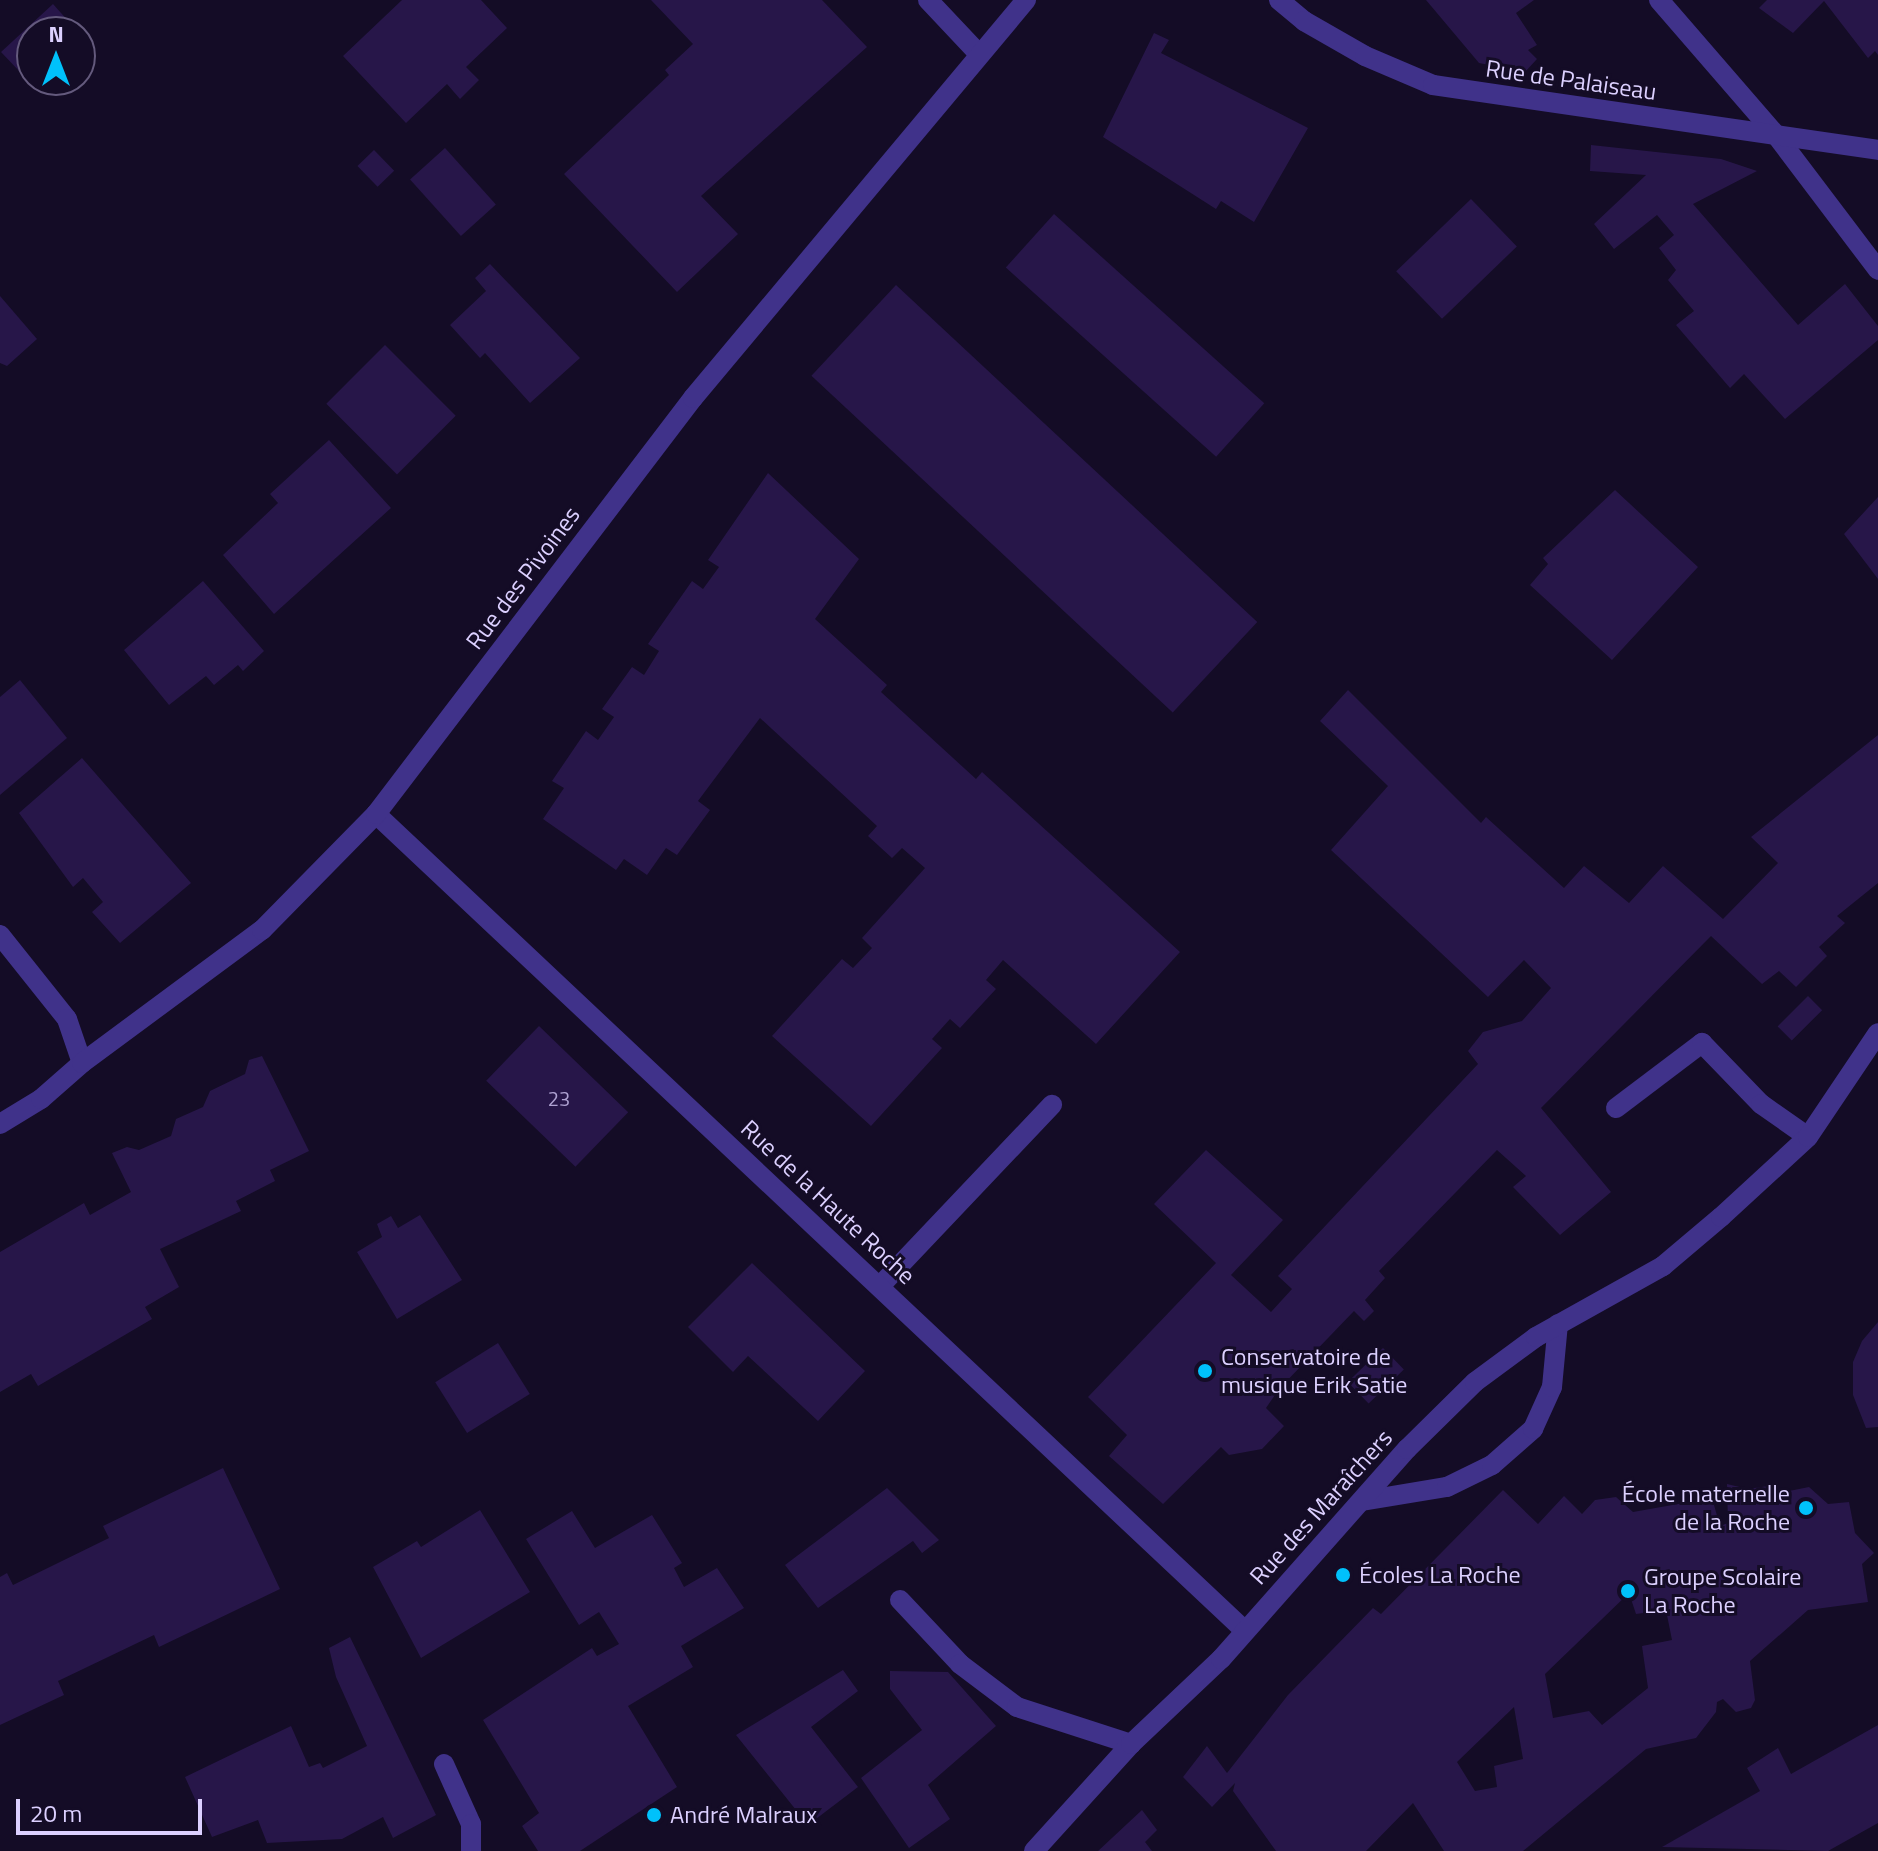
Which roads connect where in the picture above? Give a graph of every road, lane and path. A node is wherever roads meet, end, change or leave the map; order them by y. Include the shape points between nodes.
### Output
1 (928, 0) edge
2 (1026, 0) edge
3 (1279, 0) edge
4 (1659, 0) edge
5 (977, 52) junction
6 (1776, 135) junction
7 (1878, 150) edge
8 (1878, 270) edge
9 (376, 814) junction
10 (0, 935) edge
11 (1878, 1033) edge
12 (82, 1063) junction
13 (1052, 1105) dead end
14 (1616, 1108) dead end
15 (0, 1124) edge
16 (1808, 1137) junction
17 (880, 1286) junction
18 (1558, 1324) junction
19 (1362, 1501) junction
20 (900, 1600) dead end
21 (1244, 1630) junction
22 (1131, 1744) junction
23 (444, 1764) dead end
24 (471, 1851) edge
25 (1034, 1851) edge

1 - 5 street
2 - 5 street, Rue des Pivoines
3 - 6 street, Rue de Palaiseau via 1365,56 1433,85
4 - 6 street
5 - 9 street, Rue des Pivoines via 693,398
6 - 7 street, Rue de Palaiseau
6 - 8 street
9 - 12 street, Rue des Pivoines via 262,930
9 - 17 street, Rue de la Haute Roche
10 - 12 street via 67,1019
11 - 16 street, Rue des Maraîchers
12 - 15 street, Rue des Pivoines via 41,1099
13 - 17 street
14 - 16 street via 1702,1043 1761,1104
16 - 18 street, Rue des Maraîchers via 1663,1266
17 - 21 street, Rue de la Haute Roche
18 - 19 street, Rue des Maraîchers via 1475,1382
18 - 19 street via 1552,1387 1533,1429 1492,1465 1447,1487
19 - 21 street, Rue des Maraîchers
20 - 22 street via 960,1664 1017,1707
21 - 22 street, Rue des Maraîchers via 1221,1659
22 - 25 street, Rue des Maraîchers
23 - 24 street via 471,1824

